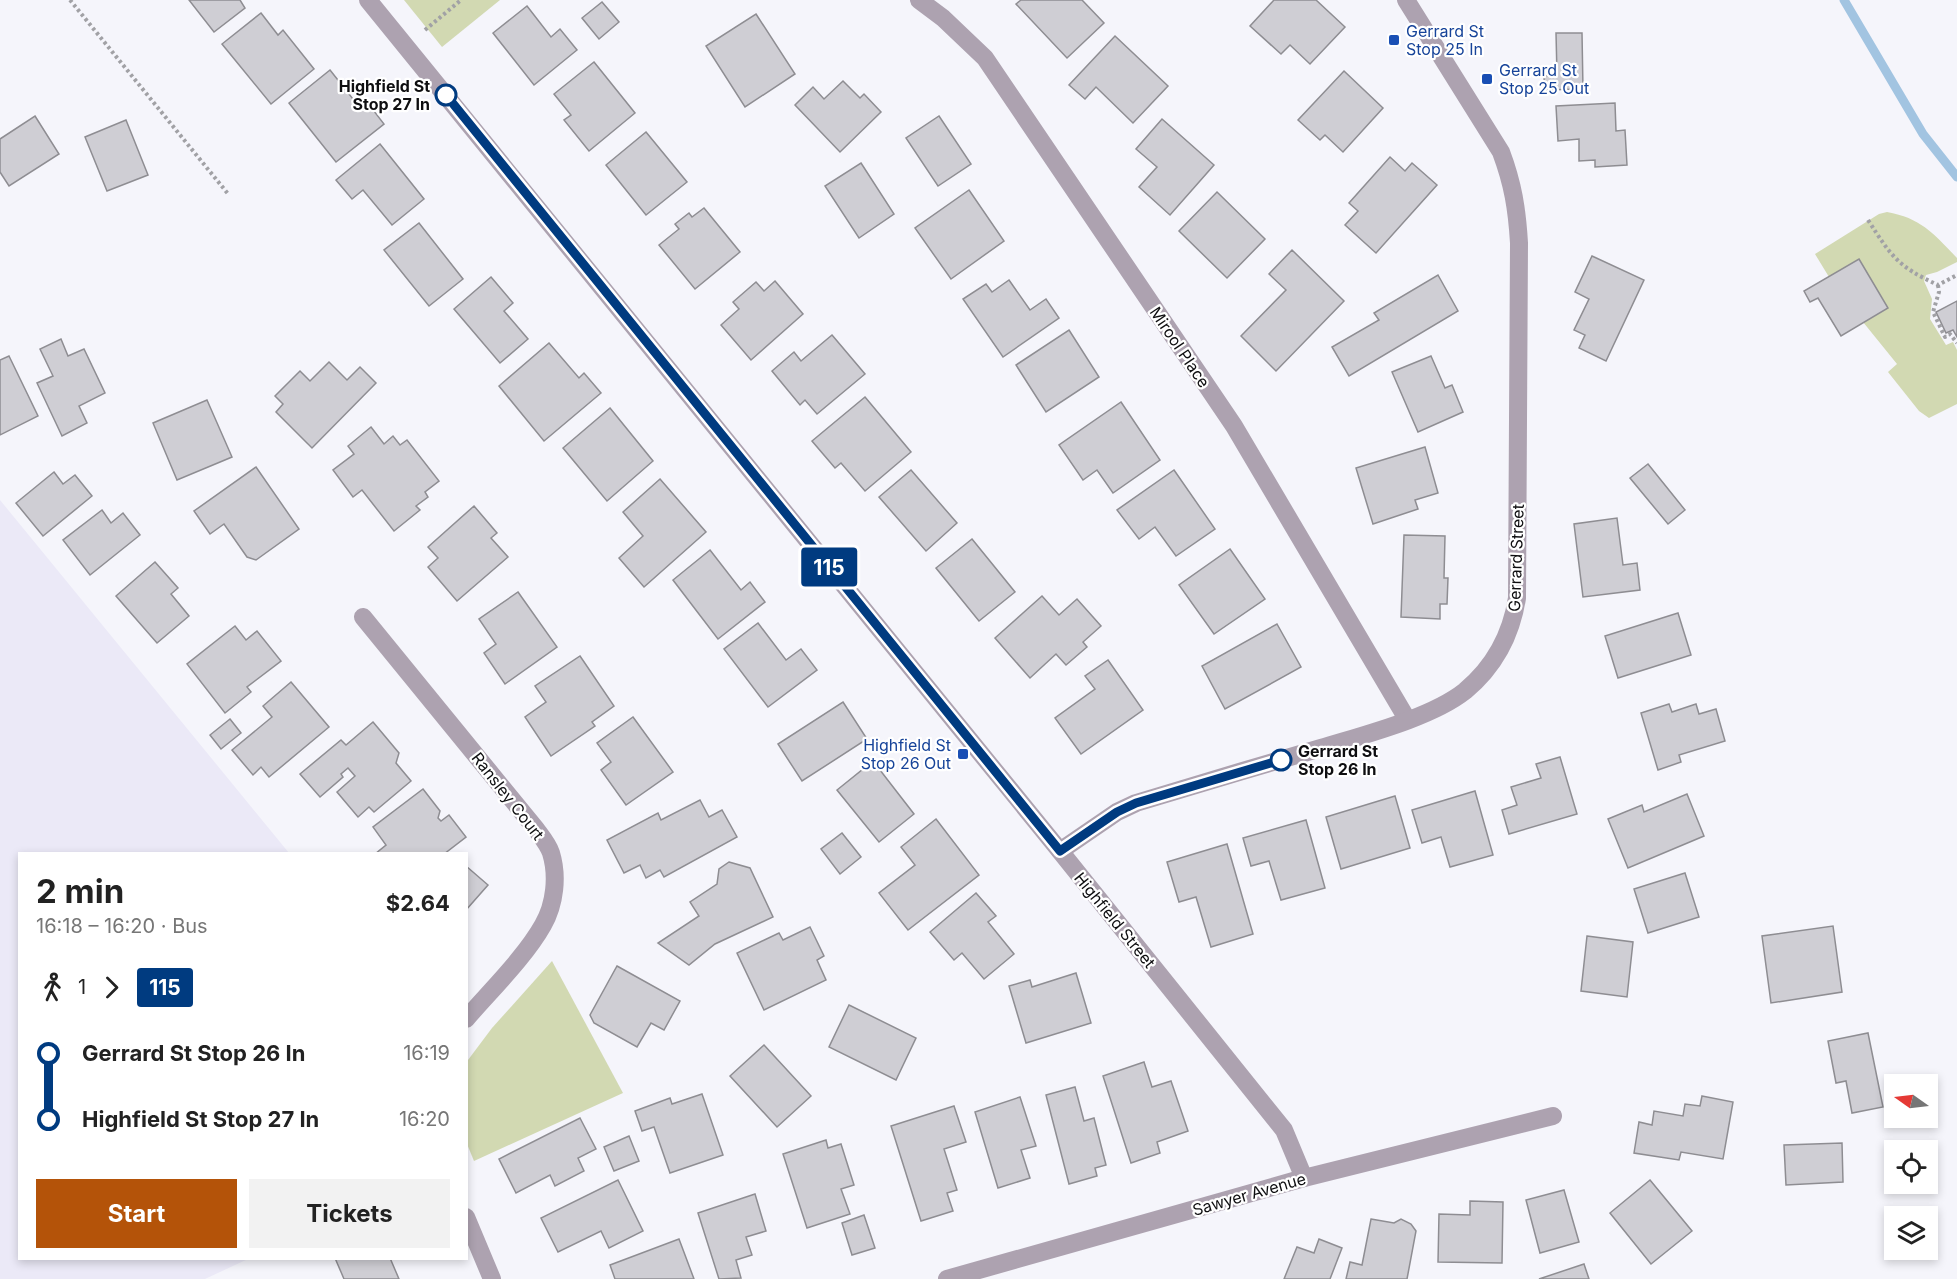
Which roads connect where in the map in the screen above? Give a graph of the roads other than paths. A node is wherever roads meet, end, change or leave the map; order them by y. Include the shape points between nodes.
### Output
1 (368, 0) edge
2 (919, 0) edge
3 (1406, 0) edge
4 (363, 617) dead end
5 (1407, 719) junction
6 (1060, 851) junction
7 (468, 1016) edge
8 (1553, 1116) dead end
9 (1304, 1178) junction
10 (468, 1221) edge
11 (492, 1279) edge
12 (947, 1279) edge

1 - 6 street, Highfield Street
2 - 5 street, Mirool Place via 985,58 1005,87 1234,426
3 - 5 street, Gerrard Street via 1501,152 1517,206 1519,243 1517,598 1513,622 1495,660 1464,691 1442,706
4 - 7 street, Ransley Court via 550,850 555,873 553,901 543,925
5 - 6 street, Gerrard Street via 1136,803
6 - 9 street, Highfield Street via 1284,1130
8 - 9 street, Sawyer Avenue
9 - 12 street, Sawyer Avenue
10 - 11 street

